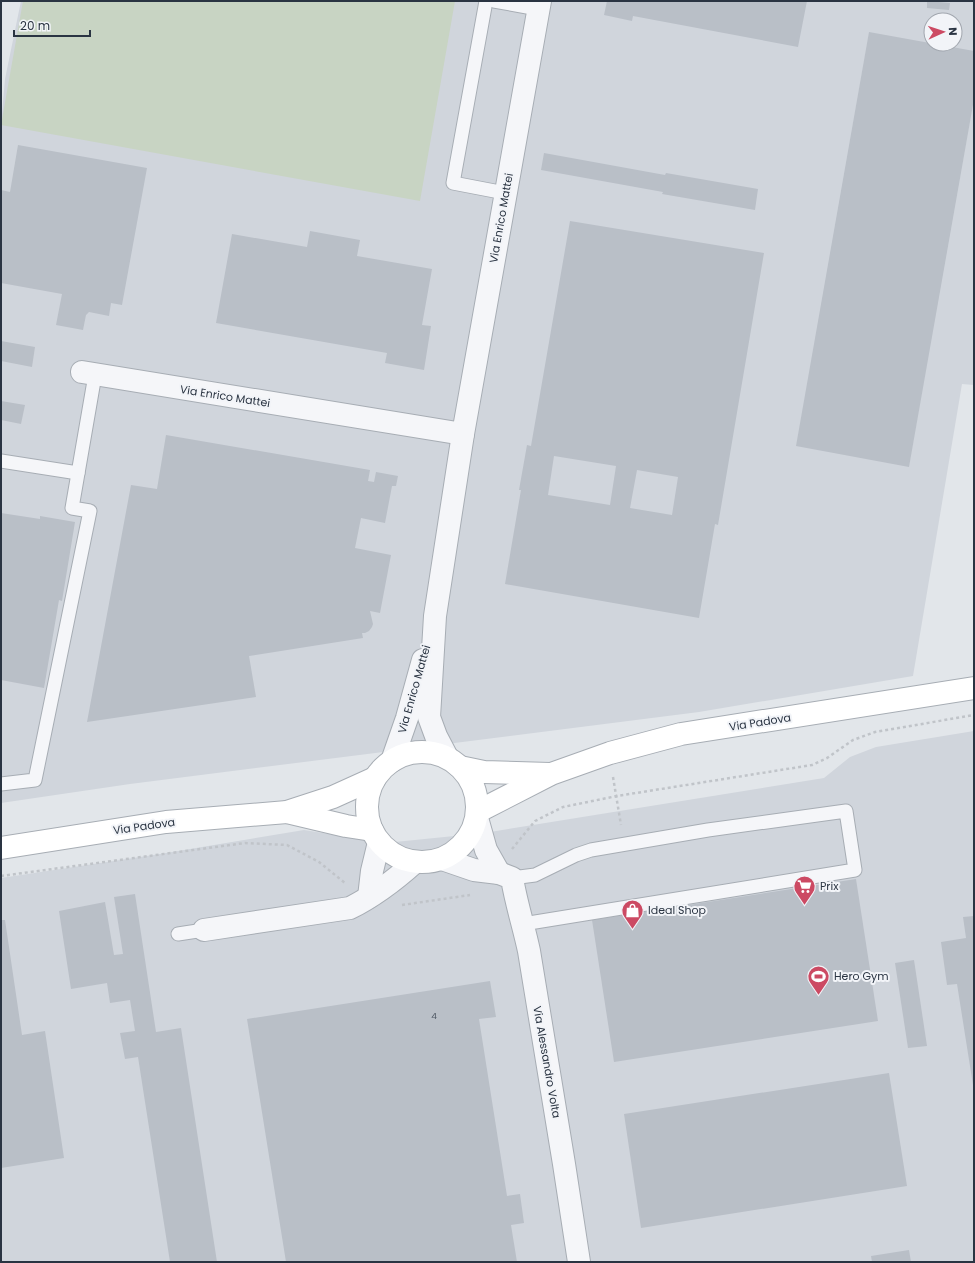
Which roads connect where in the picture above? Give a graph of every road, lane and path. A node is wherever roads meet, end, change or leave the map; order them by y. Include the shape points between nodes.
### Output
1 (486, 1) edge
2 (494, 1) edge
3 (539, 5) edge
4 (505, 192) junction
5 (89, 373) joint
6 (462, 434) junction
7 (1, 461) edge
8 (78, 473) junction
9 (435, 616) junction
10 (974, 688) edge
11 (974, 715) edge
12 (392, 761) junction
13 (454, 762) junction
14 (612, 772) dead end
15 (551, 774) junction
16 (375, 778) junction
17 (1, 784) edge
18 (617, 796) junction
19 (287, 812) junction
20 (477, 815) junction
21 (621, 828) dead end
22 (376, 836) junction
23 (1, 848) edge
24 (442, 859) junction
25 (415, 862) junction
26 (506, 868) junction
27 (1, 876) edge
28 (347, 884) dead end
29 (470, 895) dead end
30 (369, 897) junction
31 (400, 906) dead end
32 (523, 924) junction
33 (204, 930) joint
34 (178, 934) dead end
35 (578, 1262) edge

1 - 4 lane via 453,183
2 - 3 lane
3 - 4 street, Via Enrico Mattei
4 - 6 street, Via Enrico Mattei
5 - 6 street, Via Enrico Mattei
5 - 8 lane
6 - 9 street, Via Enrico Mattei
7 - 8 lane
8 - 17 lane via 72,508 90,511 34,780
9 - 12 street, Via Enrico Mattei via 407,718
9 - 13 street, Via Enrico Mattei via 429,717 436,736
10 - 15 main road, Via Padova via 681,734 610,753
11 - 18 path via 875,732 854,740 812,765
12 - 13 main road via 403,755 426,752 437,753
12 - 16 main road
13 - 15 main road, Via Padova via 484,772
13 - 20 main road via 471,780 478,804
14 - 18 path
15 - 20 main road, Via Padova
16 - 19 main road, Via Padova via 333,797
16 - 22 main road via 368,795 367,812
18 - 21 path
18 - 26 path via 562,807 535,821
19 - 22 main road, Via Padova
19 - 23 main road, Via Padova via 166,822
20 - 24 main road via 472,831 464,843
20 - 26 street, Via Alessandro Volta via 486,850
22 - 25 main road via 389,851
22 - 30 street
24 - 25 main road
24 - 26 street via 474,870
25 - 30 street
26 - 32 street, Via Alessandro Volta
26 - 32 lane via 535,875 591,850 708,830 846,811 855,870
27 - 28 path via 245,843 287,845 319,862
29 - 31 path
30 - 33 street via 350,908
32 - 35 street, Via Alessandro Volta via 563,1157
33 - 34 lane

